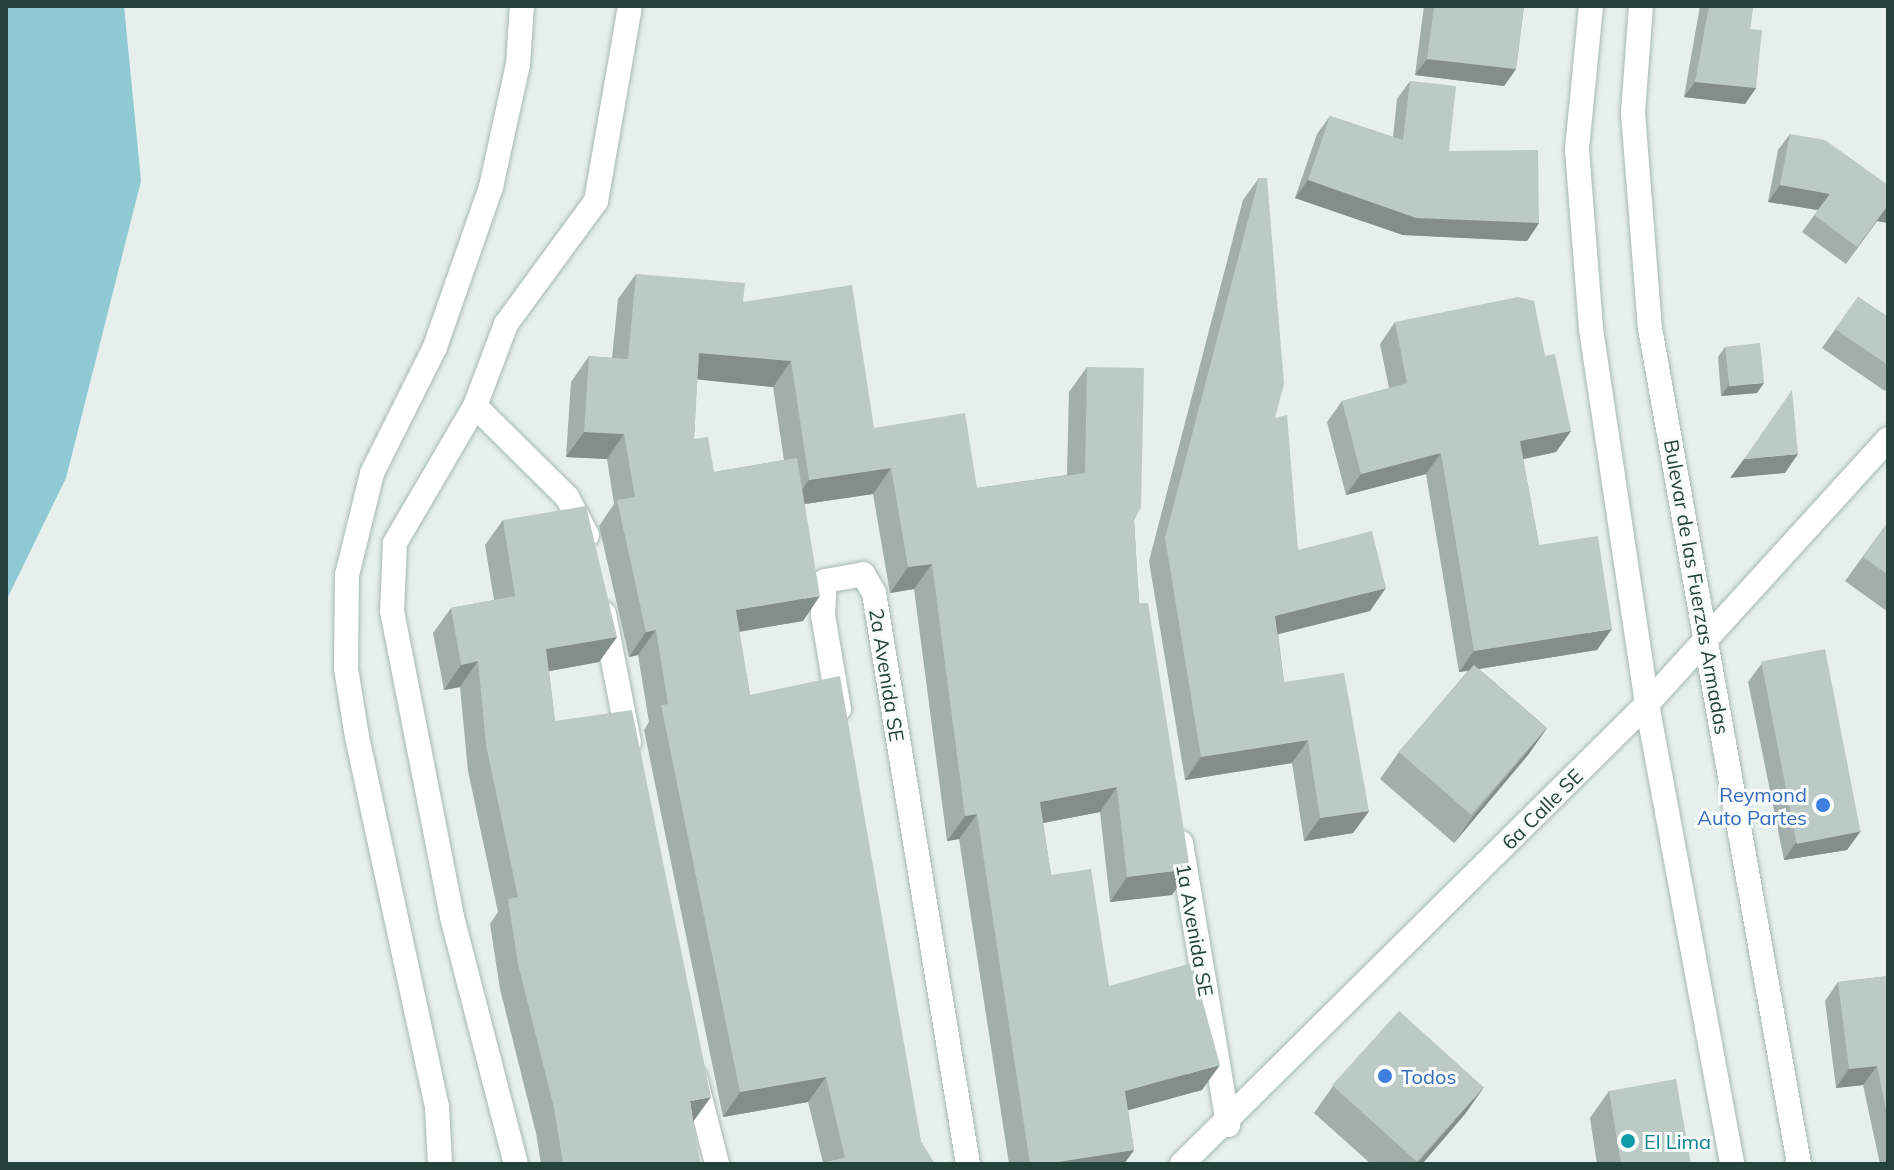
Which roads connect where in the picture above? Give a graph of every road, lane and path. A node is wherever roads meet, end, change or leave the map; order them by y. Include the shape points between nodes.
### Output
1 (522, 6) edge
2 (630, 6) edge
3 (1591, 6) edge
4 (1641, 6) edge
5 (475, 406) junction
6 (1888, 439) edge
7 (591, 546) edge
8 (598, 585) edge
9 (1707, 638) junction
10 (1647, 704) junction
11 (845, 740) edge
12 (634, 769) edge
13 (1175, 812) edge
14 (688, 1046) edge
15 (1228, 1125) junction
16 (440, 1164) edge
17 (516, 1164) edge
18 (717, 1164) edge
19 (968, 1164) edge
20 (1182, 1164) edge
21 (1732, 1164) edge
22 (1799, 1164) edge

1 - 16 street via 518,64 491,187 435,347 372,473 347,575 352,710 437,1107
2 - 5 street via 596,201 506,324
3 - 10 street via 1577,150 1589,314
4 - 9 street, Bulevar de las Fuerzas Armadas via 1633,113 1650,328
5 - 7 street via 567,497
5 - 17 street via 395,543 392,611 452,917
6 - 9 street, 6a Calle SE
8 - 12 street
9 - 10 street, 6a Calle SE
9 - 22 street, Bulevar de las Fuerzas Armadas
10 - 15 street, 6a Calle SE
10 - 21 street
11 - 19 street, 2a Avenida SE via 823,615 825,581 845,572 863,574 874,593
13 - 15 street, 1a Avenida SE
14 - 18 street
15 - 20 street, 6a Calle SE

